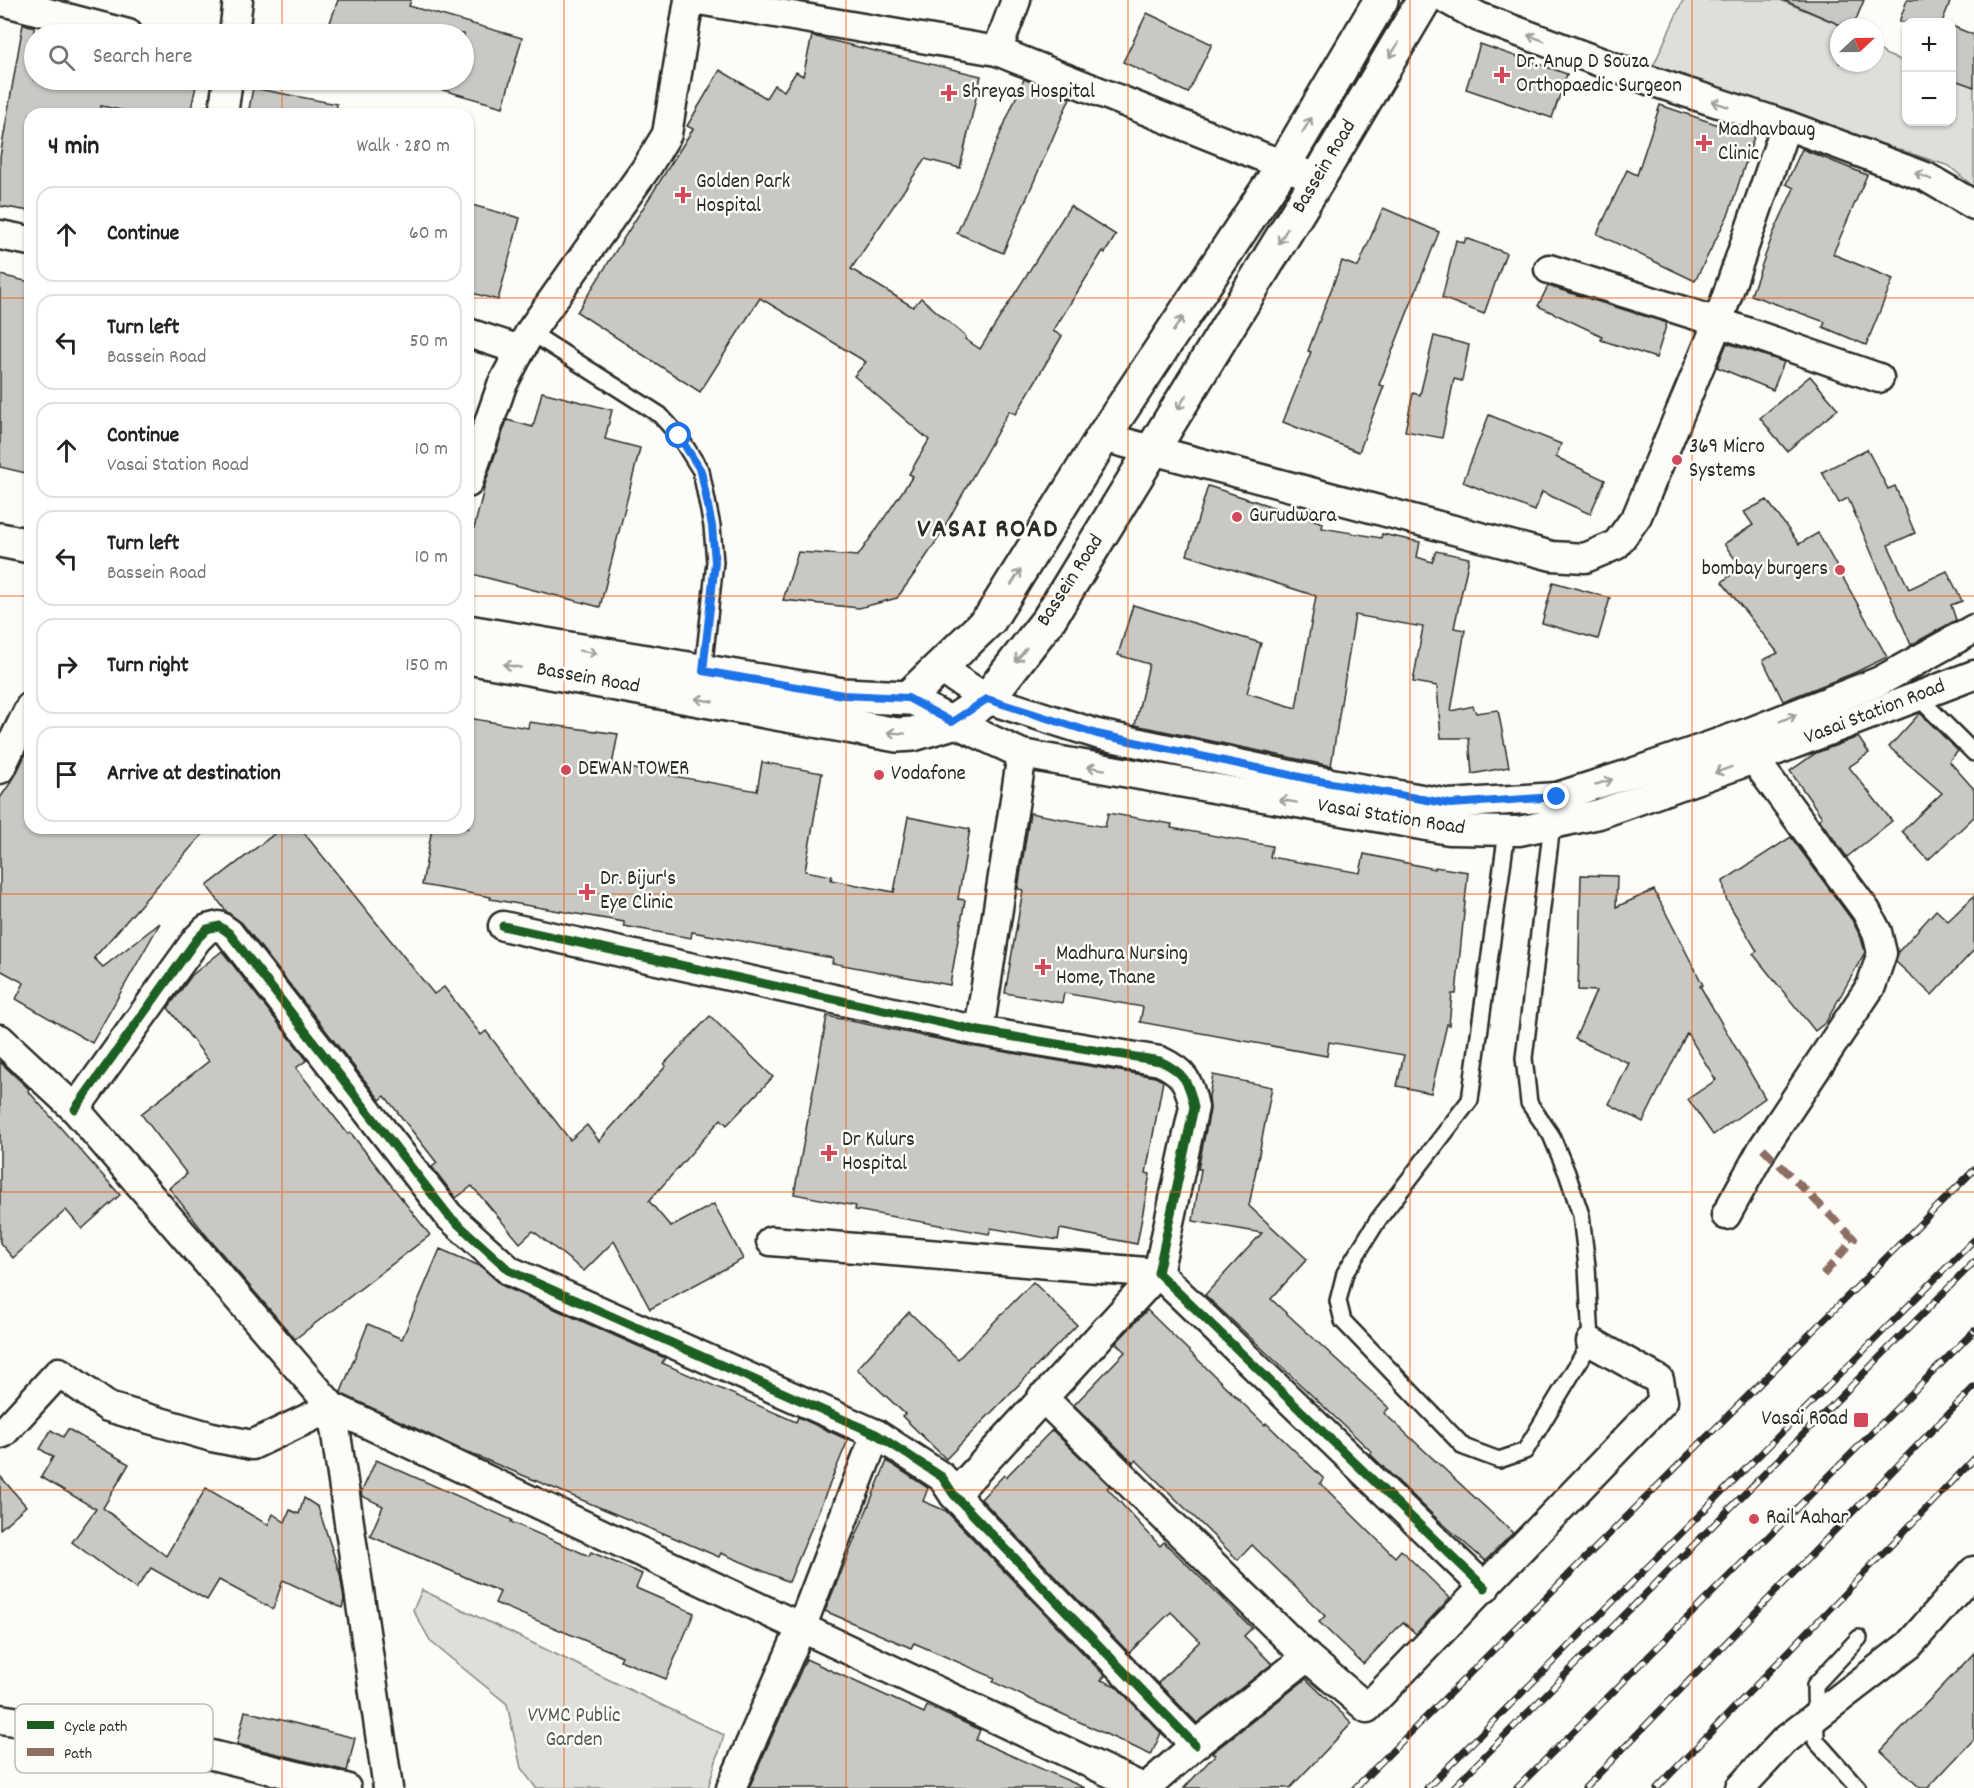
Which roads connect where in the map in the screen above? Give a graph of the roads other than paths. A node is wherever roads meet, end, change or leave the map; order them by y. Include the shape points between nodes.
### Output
1 (238, 0) edge
2 (689, 0) edge
3 (699, 0) edge
4 (1016, 0) edge
5 (1381, 0) edge
6 (1424, 0) edge
7 (1448, 0) edge
8 (2, 4) edge
9 (86, 24) edge
10 (235, 24) edge
11 (997, 51) junction
12 (227, 90) edge
13 (224, 108) edge
14 (1786, 125) junction
15 (1283, 166) junction
16 (1318, 179) junction
17 (1974, 204) edge
18 (0, 235) edge
19 (24, 240) edge
20 (1549, 269) dead end
21 (1718, 322) junction
22 (474, 334) edge
23 (525, 341) junction
24 (1879, 378) dead end
25 (1103, 437) junction
26 (1154, 449) junction
27 (474, 466) edge
28 (0, 540) edge
29 (24, 545) edge
30 (0, 560) edge
31 (24, 565) edge
32 (1974, 629) edge
33 (474, 633) edge
34 (474, 658) edge
35 (939, 668) junction
36 (703, 671) junction
37 (1974, 675) edge
38 (1918, 697) junction
39 (908, 698) junction
40 (987, 699) junction
41 (24, 719) edge
42 (952, 722) junction
43 (1974, 753) edge
44 (1022, 754) junction
45 (1754, 759) junction
46 (0, 769) edge
47 (1552, 824) junction
48 (1507, 831) junction
49 (503, 926) dead end
50 (980, 1031) junction
51 (0, 1039) edge
52 (75, 1109) junction
53 (1726, 1215) dead end
54 (771, 1241) dead end
55 (1158, 1273) junction
56 (1591, 1342) junction
57 (1042, 1397) junction
58 (332, 1407) junction
59 (0, 1434) edge
60 (876, 1434) junction
61 (954, 1495) junction
62 (1974, 1571) edge
63 (1485, 1588) junction
64 (801, 1628) junction
65 (1859, 1638) dead end
66 (1307, 1657) junction
67 (1815, 1718) junction
68 (0, 1719) edge
69 (15, 1721) edge
70 (1195, 1745) junction
71 (213, 1755) edge
72 (346, 1788) edge
73 (387, 1788) edge
74 (731, 1788) edge
75 (1144, 1788) edge
76 (1740, 1788) edge
77 (1858, 1788) edge

1 - 10 street
2 - 23 street via 668,134
3 - 11 street
4 - 11 street
15 -> 5 main road, Bassein Road
6 -> 16 main road, Bassein Road
14 -> 7 street via 1651,81 1479,17
8 - 9 street
11 - 15 street
12 - 13 street
17 -> 14 street via 1926,177
14 - 21 street
15 - 16 street
25 -> 15 main road, Bassein Road
16 -> 26 main road, Bassein Road
18 - 19 street
20 - 21 street
21 - 24 street
21 - 26 street via 1637,516 1616,545 1585,558 1552,556
22 - 23 street
23 - 27 street via 502,385
23 - 36 lane via 660,415 701,471 715,562
25 - 26 street
35 -> 25 main road, Bassein Road via 990,619
26 -> 40 main road, Bassein Road via 1049,619
28 - 29 main road
30 - 31 main road
40 -> 32 street via 1097,734 1314,780 1450,804 1545,798 1629,774 1761,728 1880,681
33 -> 36 main road, Bassein Road
42 -> 34 main road, Bassein Road via 897,735
35 - 39 main road, Bassein Road
35 - 40 street
36 - 39 main road, Bassein Road via 843,695
37 - 38 street, Vasai Station Road
38 - 43 lane
38 - 45 street, Vasai Station Road
39 - 42 street, Vasai Station Road
40 - 42 main road, Bassein Road
41 - 46 street
42 - 44 street, Vasai Station Road
48 -> 44 street, Vasai Station Road via 1449,830
44 - 50 street
45 -> 47 street, Vasai Station Road via 1599,814
45 - 53 street via 1866,911 1882,953 1870,986 1763,1148
47 - 48 street, Vasai Station Road
47 - 56 lane via 1524,1058 1529,1103 1551,1135 1581,1215
48 - 56 lane via 1470,1100 1378,1220 1345,1273 1338,1302 1342,1321 1464,1447 1499,1460 1525,1451
49 - 50 street
50 - 55 street via 1160,1061 1176,1068 1190,1087 1194,1107
51 - 52 street
52 - 58 street
52 - 60 street via 197,939 207,929 219,927 229,933 449,1216 510,1271
54 - 55 street
55 - 57 street
55 - 63 street
56 - 63 street via 1659,1380 1663,1401
57 - 61 street
57 - 66 street
58 - 59 street via 252,1445 108,1407 59,1372
58 - 64 street
58 - 73 street
60 - 61 street via 942,1477
60 - 64 street
61 - 70 street
62 - 67 street via 1909,1645
63 - 66 street via 1367,1708
64 - 74 street
64 - 75 street
65 - 67 lane via 1815,1685
66 - 70 street
67 - 76 street via 1784,1741
67 - 77 lane via 1816,1741
68 - 69 street
70 - 75 street
71 - 72 street

